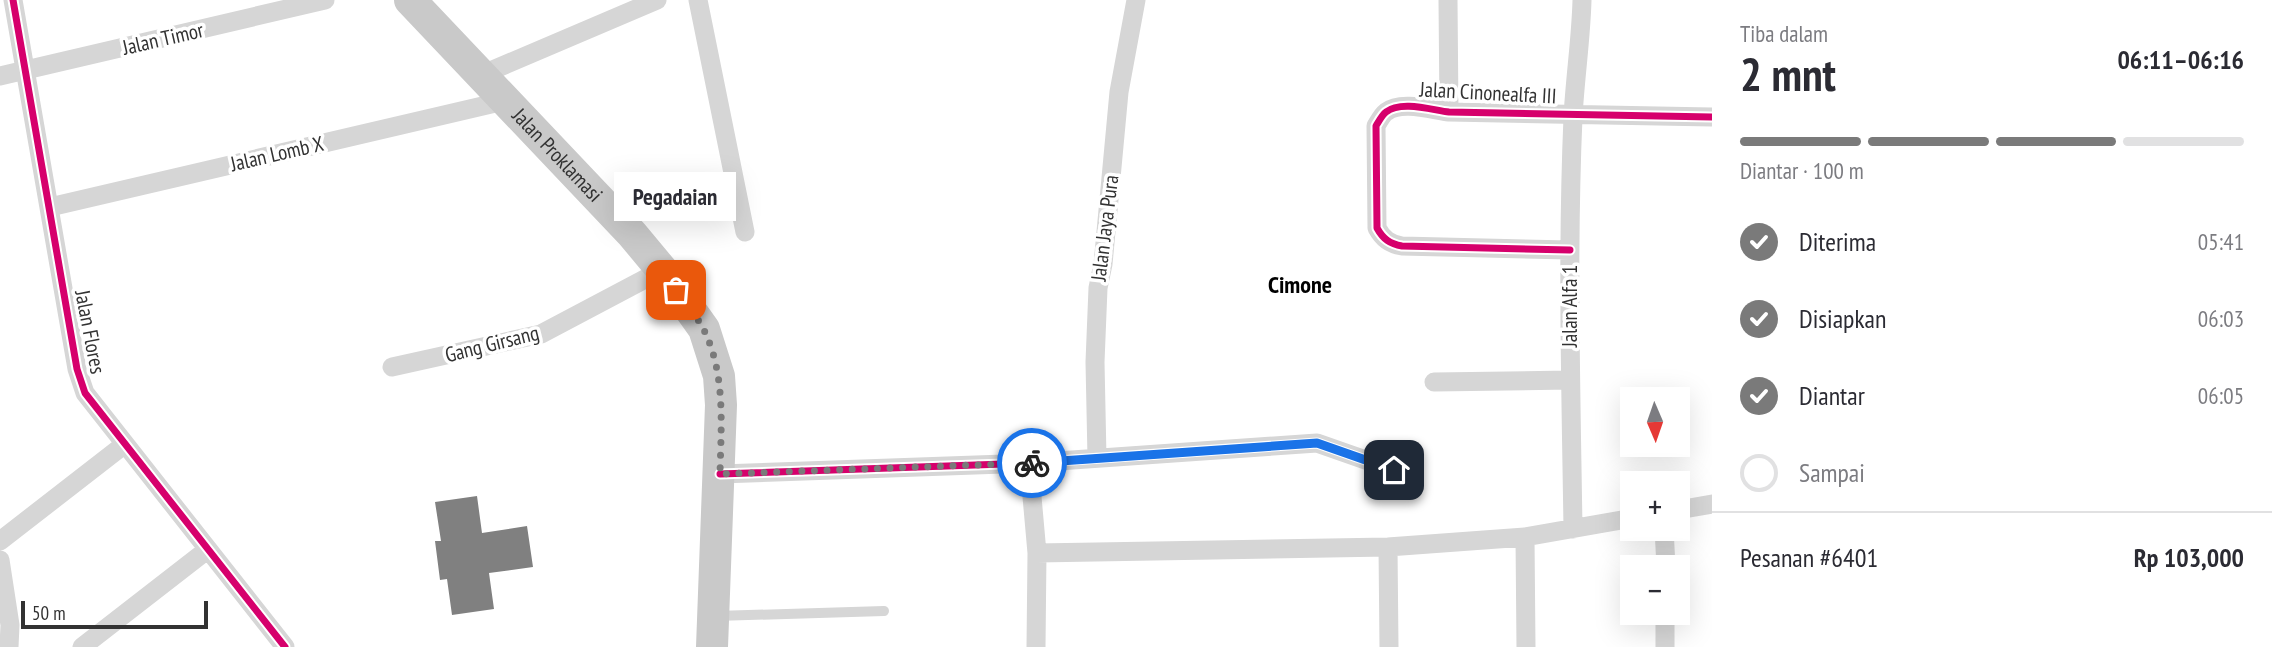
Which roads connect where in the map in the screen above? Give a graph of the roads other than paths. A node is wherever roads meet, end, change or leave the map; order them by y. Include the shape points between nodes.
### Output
1 (13, 0) edge
2 (325, 0) edge
3 (410, 0) edge
4 (657, 0) edge
5 (698, 0) edge
6 (1136, 0) edge
7 (1448, 0) edge
8 (1582, 0) edge
9 (25, 71) junction
10 (481, 75) junction
11 (0, 76) edge
12 (504, 100) junction
13 (1449, 112) junction
14 (1574, 114) junction
15 (1712, 117) edge
16 (50, 207) junction
17 (745, 232) dead end
18 (1570, 250) junction
19 (662, 270) junction
20 (391, 367) dead end
21 (1570, 380) junction
22 (1434, 382) dead end
23 (125, 444) junction
24 (1097, 458) junction
25 (1029, 463) junction
26 (1394, 470) dead end
27 (720, 474) junction
28 (1712, 504) edge
29 (1690, 508) edge
30 (1620, 520) edge
31 (1573, 529) junction
32 (1525, 537) junction
33 (0, 541) edge
34 (1388, 547) junction
35 (207, 550) junction
36 (1037, 553) junction
37 (0, 560) edge
38 (884, 611) dead end
39 (1665, 625) edge
40 (5, 626) edge
41 (713, 632) edge
42 (9, 647) edge
43 (82, 647) edge
44 (285, 647) edge
45 (1036, 647) edge
46 (1389, 647) edge
47 (1526, 647) edge
48 (1665, 647) edge

1 - 9 street, Jalan Flores
2 - 9 street, Jalan Timor
3 - 10 main road, Jalan Proklamasi
4 - 10 street
5 - 17 street
6 - 24 street, Jalan Jaya Pura via 1119,92 1098,288
7 - 13 street
8 - 14 street, Jalan Alfa 1
9 - 11 street, Jalan Timor
9 - 16 street, Jalan Flores
10 - 12 main road, Jalan Proklamasi
12 - 16 street, Jalan Lomb X
12 - 19 main road, Jalan Proklamasi
13 - 14 street, Jalan Cinonealfa III
13 - 18 street, Jalan Cinonealfa III via 1394,108 1385,112 1376,126 1377,228 1381,236 1402,246
14 - 15 street, Jalan Cinonealfa III
14 - 18 street, Jalan Alfa 1
16 - 23 street, Jalan Flores via 77,369 85,393
18 - 21 street, Jalan Alfa 1
19 - 20 street, Gang Girsang via 541,334
19 - 27 main road, Jalan Proklamasi via 704,329 713,354 721,405
21 - 22 street
21 - 31 street, Jalan Alfa 1
23 - 33 street
23 - 35 street, Jalan Flores
24 - 25 street
24 - 26 street via 1317,443
25 - 27 street
25 - 36 street
27 - 41 main road, Jalan Proklamasi
28 - 29 street
30 - 31 street
31 - 32 street
32 - 34 street
32 - 47 street
34 - 36 street
34 - 46 street
35 - 43 street
35 - 44 street, Jalan Flores
36 - 45 street
37 - 40 street
38 - 41 lane
39 - 48 street
40 - 42 street

